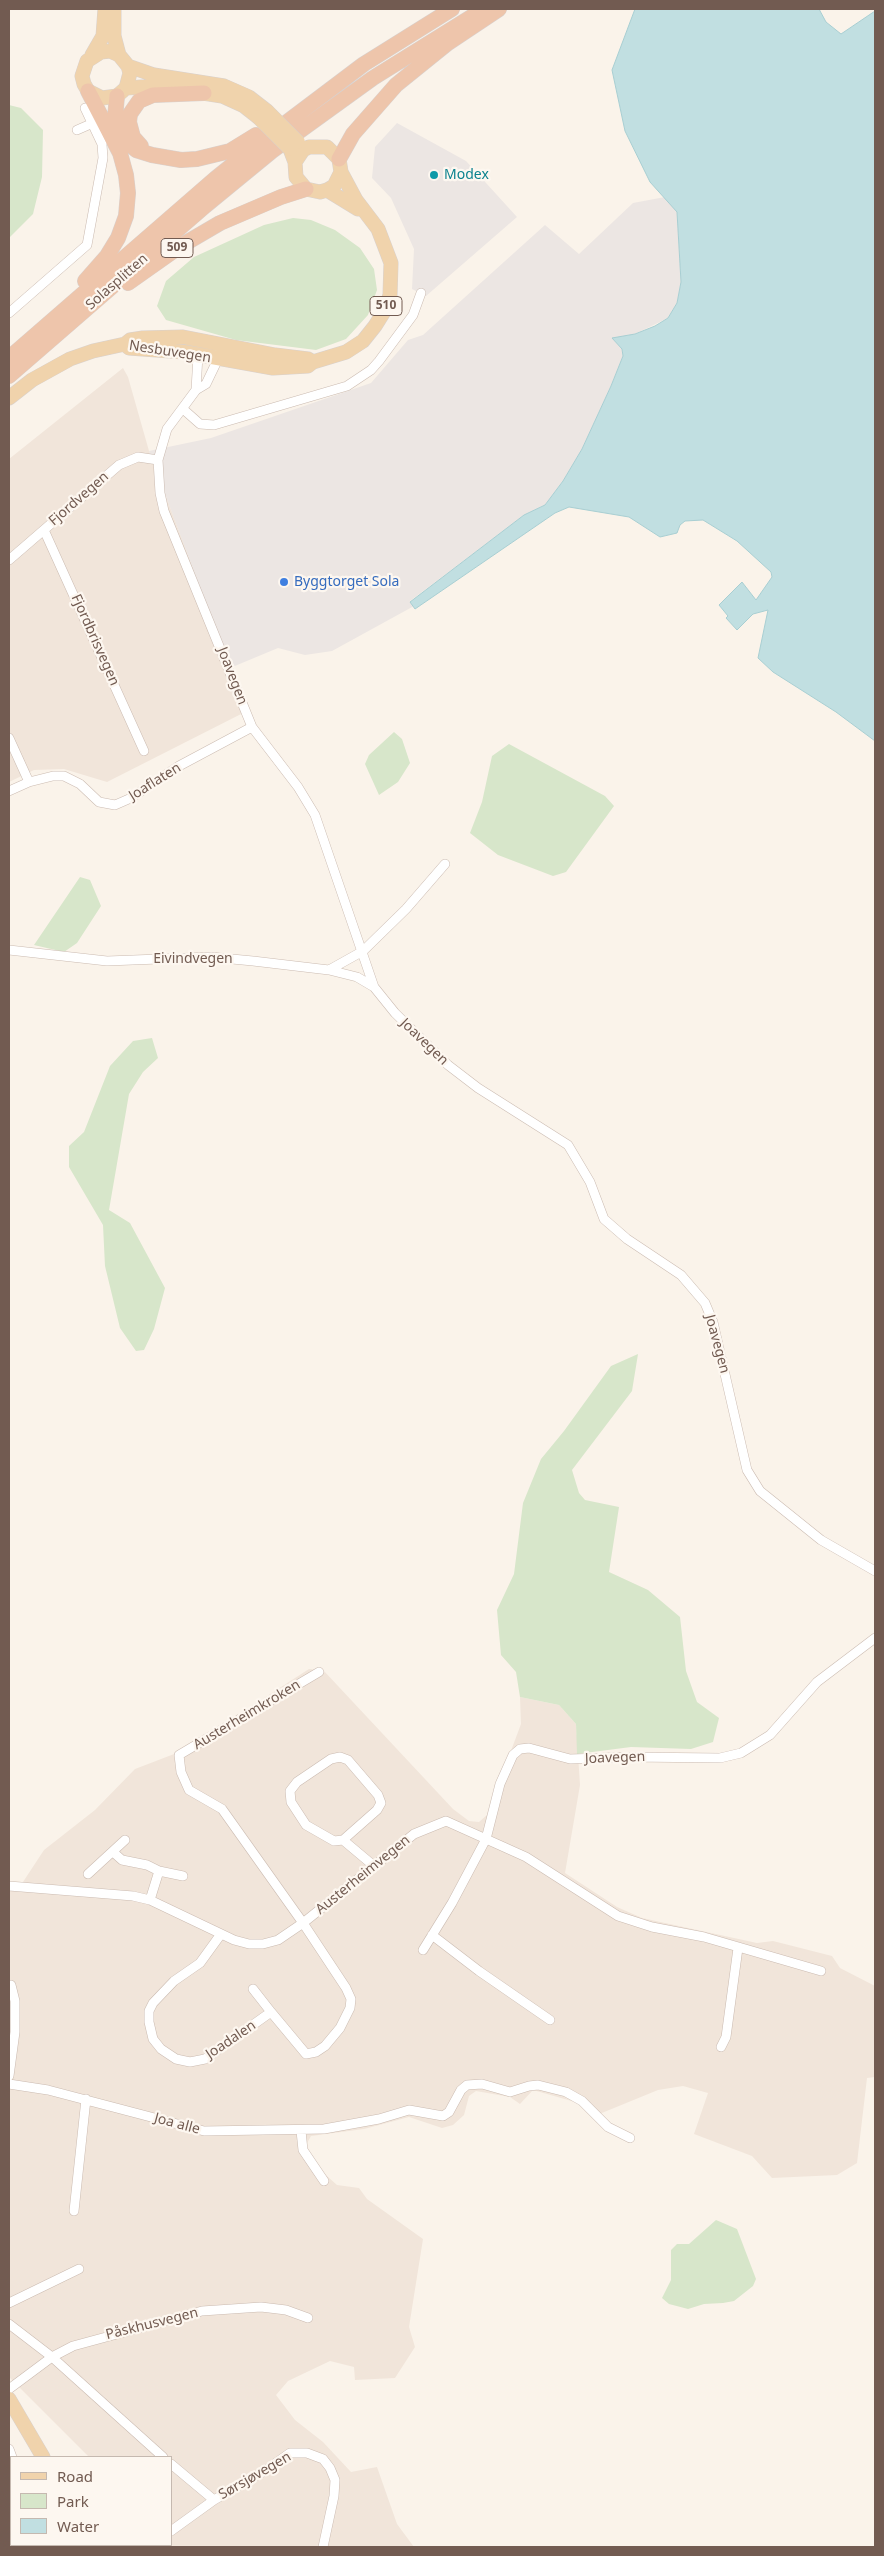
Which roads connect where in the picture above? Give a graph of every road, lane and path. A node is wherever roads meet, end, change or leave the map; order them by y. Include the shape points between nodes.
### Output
1 (105, 9) edge
2 (114, 9) edge
3 (452, 9) edge
4 (484, 9) edge
5 (499, 9) edge
6 (92, 55) junction
7 (124, 60) junction
8 (329, 89) junction
9 (88, 91) junction
10 (121, 92) junction
11 (204, 93) junction
12 (85, 108) dead end
13 (263, 114) junction
14 (93, 123) junction
15 (77, 130) dead end
16 (298, 150) junction
17 (152, 155) junction
18 (340, 165) junction
19 (306, 189) junction
20 (327, 190) junction
21 (367, 216) junction
22 (421, 293) dead end
23 (9, 313) edge
24 (41, 329) junction
25 (62, 330) junction
26 (212, 343) junction
27 (125, 344) junction
28 (198, 354) junction
29 (9, 358) edge
30 (218, 359) junction
31 (313, 362) junction
32 (9, 376) edge
33 (196, 390) junction
34 (9, 398) edge
35 (183, 409) junction
36 (158, 460) junction
37 (44, 530) junction
38 (9, 560) edge
39 (252, 727) junction
40 (9, 738) edge
41 (144, 751) dead end
42 (30, 782) junction
43 (9, 791) edge
44 (445, 864) dead end
45 (9, 950) edge
46 (363, 951) junction
47 (329, 970) junction
48 (374, 987) junction
49 (875, 1570) edge
50 (875, 1638) edge
51 (318, 1672) dead end
52 (486, 1839) junction
53 (124, 1840) dead end
54 (343, 1840) junction
55 (113, 1852) junction
56 (374, 1866) junction
57 (159, 1871) junction
58 (88, 1874) dead end
59 (183, 1876) dead end
60 (9, 1886) edge
61 (150, 1900) junction
62 (303, 1922) junction
63 (221, 1934) junction
64 (432, 1935) junction
65 (738, 1948) junction
66 (423, 1950) dead end
67 (821, 1972) dead end
68 (11, 1985) dead end
69 (253, 1989) dead end
70 (271, 2012) junction
71 (550, 2020) dead end
72 (721, 2047) dead end
73 (9, 2076) edge
74 (9, 2084) edge
75 (86, 2099) junction
76 (301, 2130) junction
77 (630, 2138) dead end
78 (324, 2180) dead end
79 (74, 2211) dead end
80 (79, 2269) dead end
81 (9, 2303) edge
82 (308, 2318) dead end
83 (9, 2324) edge
84 (52, 2357) junction
85 (9, 2389) edge
86 (9, 2399) edge
87 (9, 2412) edge
88 (36, 2456) edge
89 (42, 2456) edge
90 (162, 2456) edge
91 (172, 2465) edge
92 (214, 2500) junction
93 (172, 2530) edge
94 (324, 2547) edge

1 - 6 main road via 103,36
2 - 7 main road via 114,36
3 - 8 highway, 509
4 - 25 highway, Solasplitten / 509 via 373,78 272,152 210,201
5 - 18 highway via 448,43 396,85 353,134
6 - 7 main road via 110,51
6 - 9 main road via 86,61 82,76
7 - 10 main road via 129,81
7 - 13 main road via 154,75 224,86 249,96
8 - 17 highway, 509 via 294,106 246,143 230,151 181,160
8 - 24 highway, Solasplitten / 509 via 216,178
9 - 10 main road via 102,98
9 - 24 highway, 509 via 120,153 128,193 126,216 107,256 62,302
10 - 11 main road via 158,86
10 - 17 highway, 509 via 115,118 122,137 136,150
11 - 13 main road via 234,100
11 - 17 highway via 153,95 144,97 133,107 130,131
12 - 14 street
13 - 16 main road, bridge
14 - 15 street
14 - 23 street via 102,144 103,158 87,245
16 - 18 main road via 327,146
16 - 19 main road via 296,177
18 - 20 main road via 339,180
18 - 21 main road, 510 via 351,194
19 - 20 main road, 510 via 312,192
19 - 25 highway, 509 via 253,208 179,247
20 - 21 main road, 510
21 - 31 main road, 510 via 378,229 391,263 390,295 385,310 363,341 346,352
22 - 35 street via 413,315 379,361 346,386 214,425 200,424
24 - 29 highway, Solasplitten / 509
25 - 32 highway, Solasplitten / 509
26 - 27 main road, 510 via 183,337 155,337 130,340
26 - 28 street
26 - 30 street
26 - 31 main road, 510
27 - 28 main road, Nesbuvegen / 510 via 129,348
27 - 34 main road, Nesbuvegen / 510 via 93,350 70,359 32,380
28 - 30 main road, Nesbuvegen / 510
28 - 33 street
30 - 31 main road, Nesbuvegen / 510 via 280,368 308,366
30 - 33 street, Joavegen via 206,384
33 - 35 street, Joavegen
35 - 36 street, Joavegen via 168,429
36 - 37 street, Fjordvegen via 138,457 119,465
36 - 39 street, Joavegen via 164,511
37 - 38 street, Fjordvegen
37 - 41 street, Fjordbrisvegen
39 - 42 street, Joaflaten via 115,805 99,802 80,784 64,776
39 - 46 street, Joavegen via 315,815
40 - 42 street
42 - 43 street, Joaflaten
44 - 46 street
45 - 47 street, Eivindvegen via 107,961 211,957
46 - 47 street
46 - 48 street, Joavegen
47 - 48 street, Eivindvegen via 357,977
48 - 49 street, Joavegen via 395,1013 448,1065 568,1145 590,1182 604,1220 680,1275 705,1302 713,1322 747,1470 760,1491 821,1540
50 - 52 street, Joavegen via 818,1682 770,1735 741,1753 720,1758 570,1759 528,1748 520,1749 513,1755 500,1784
51 - 62 street, Austerheimkroken via 179,1755 181,1772 189,1790 222,1809
52 - 56 street, Austerheimvegen via 446,1821 414,1834
52 - 64 street, Joavegen
52 - 65 street, Austerheimvegen via 526,1857 618,1916
53 - 55 street
54 - 54 street via 334,1841 306,1825 291,1802 290,1791 331,1759 340,1757 348,1760 378,1794 381,1803
54 - 56 street
55 - 57 street via 122,1860
55 - 58 street
56 - 62 street, Austerheimvegen
57 - 59 street
57 - 61 street
60 - 61 street, Austerheimvegen via 117,1894
61 - 63 street, Austerheimvegen
62 - 63 street, Austerheimvegen via 278,1940 263,1944 249,1944
62 - 70 street, Joadalen via 346,1988 351,1999 350,2008 333,2037 311,2054 298,2047
63 - 70 street, Joadalen via 200,1964 174,1981 153,2003 149,2022 157,2045 176,2059 190,2062 205,2059
64 - 66 street, Joavegen
64 - 71 street
65 - 67 street, Austerheimvegen
65 - 72 street via 726,2038
68 - 73 street via 16,2001
69 - 70 street, Joadalen
74 - 75 street, Joa alle
75 - 76 street, Joa alle via 204,2132
75 - 79 street
76 - 77 street, Joa alle via 379,2119 409,2110 443,2116 449,2112 461,2090 474,2083 510,2092 538,2085 566,2092 582,2101 608,2127
76 - 78 street via 303,2150
80 - 81 street
82 - 84 street, Påskhusvegen via 286,2310 261,2307 202,2311 90,2340
83 - 84 street
84 - 85 street, Påskhusvegen
84 - 90 street
86 - 89 main road
87 - 88 main road
91 - 92 street, Sørsjøvegen
92 - 93 street, Sørsjøvegen
92 - 94 street, Sørsjøvegen via 290,2453 307,2453 323,2459 335,2480

